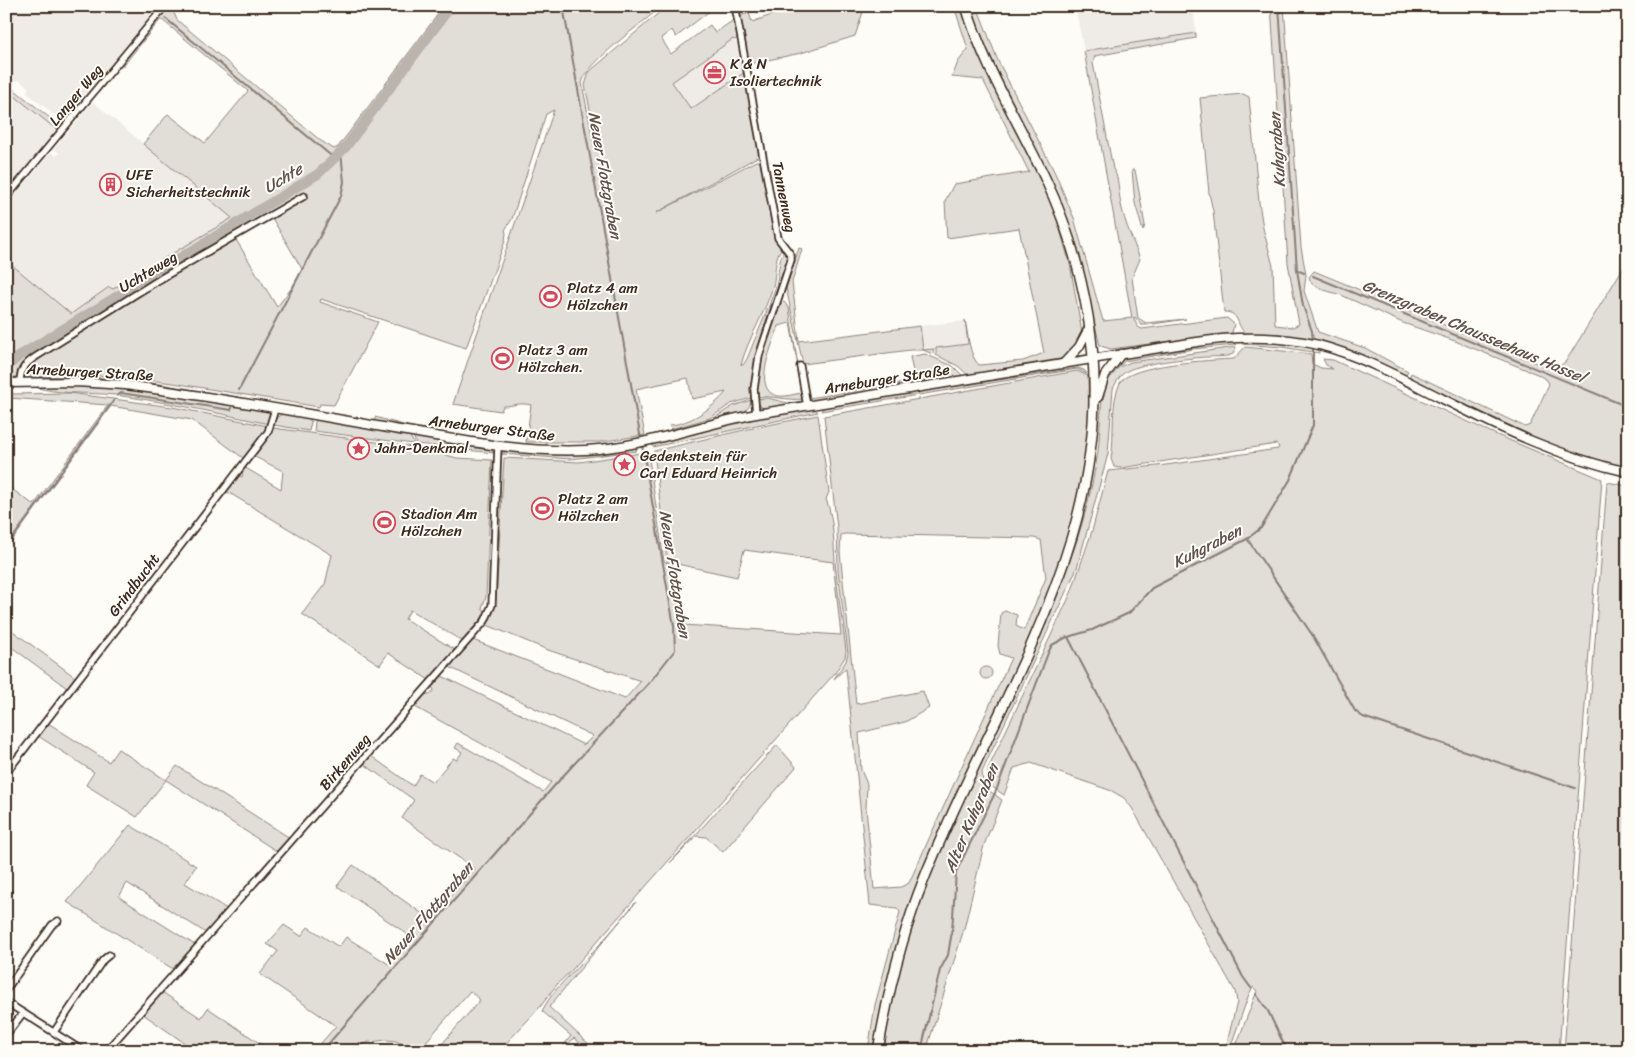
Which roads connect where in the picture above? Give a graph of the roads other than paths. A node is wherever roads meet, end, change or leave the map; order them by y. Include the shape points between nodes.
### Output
1 (165, 6) edge
2 (735, 6) edge
3 (966, 6) edge
4 (304, 196) dead end
5 (6, 198) edge
6 (1090, 326) junction
7 (1121, 354) junction
8 (1093, 359) junction
9 (1063, 364) junction
10 (800, 366) dead end
11 (20, 382) junction
12 (7, 383) edge
13 (1094, 400) junction
14 (807, 406) junction
15 (275, 409) junction
16 (756, 414) junction
17 (498, 446) junction
18 (1628, 472) edge
19 (6, 773) edge
20 (58, 921) dead end
21 (109, 955) dead end
22 (6, 990) edge
23 (6, 1002) edge
24 (23, 1012) junction
25 (54, 1032) junction
26 (6, 1035) edge
27 (84, 1051) edge
28 (106, 1051) edge
29 (878, 1051) edge

1 - 5 street, Langer Weg
2 - 16 street, Tannenweg via 778,238 788,250 791,260 759,356 754,388
3 - 6 main road via 986,59 1060,213 1079,273
4 - 11 street, Uchteweg via 160,279 37,356 25,365
6 - 8 main road
6 - 9 main road via 1079,347
7 - 8 main road, Arneburger Straße
7 - 13 main road via 1105,375 1100,393
7 - 18 main road, Arneburger Straße via 1225,338 1273,338 1319,345 1370,364 1539,444
8 - 9 main road, Arneburger Straße
8 - 13 main road
9 - 14 main road, Arneburger Straße
10 - 14 street
11 - 12 main road, Arneburger Straße
11 - 15 main road, Arneburger Straße via 125,385
13 - 29 main road via 1085,490 1067,559 924,880 898,956
14 - 16 main road, Arneburger Straße
15 - 17 main road, Arneburger Straße
15 - 19 street, Grindbucht via 268,432
16 - 17 main road, Arneburger Straße via 633,444 575,450
17 - 28 street, Birkenweg via 492,605 485,621
20 - 22 street
21 - 25 street
23 - 24 street
24 - 25 street
24 - 26 street
25 - 27 street

